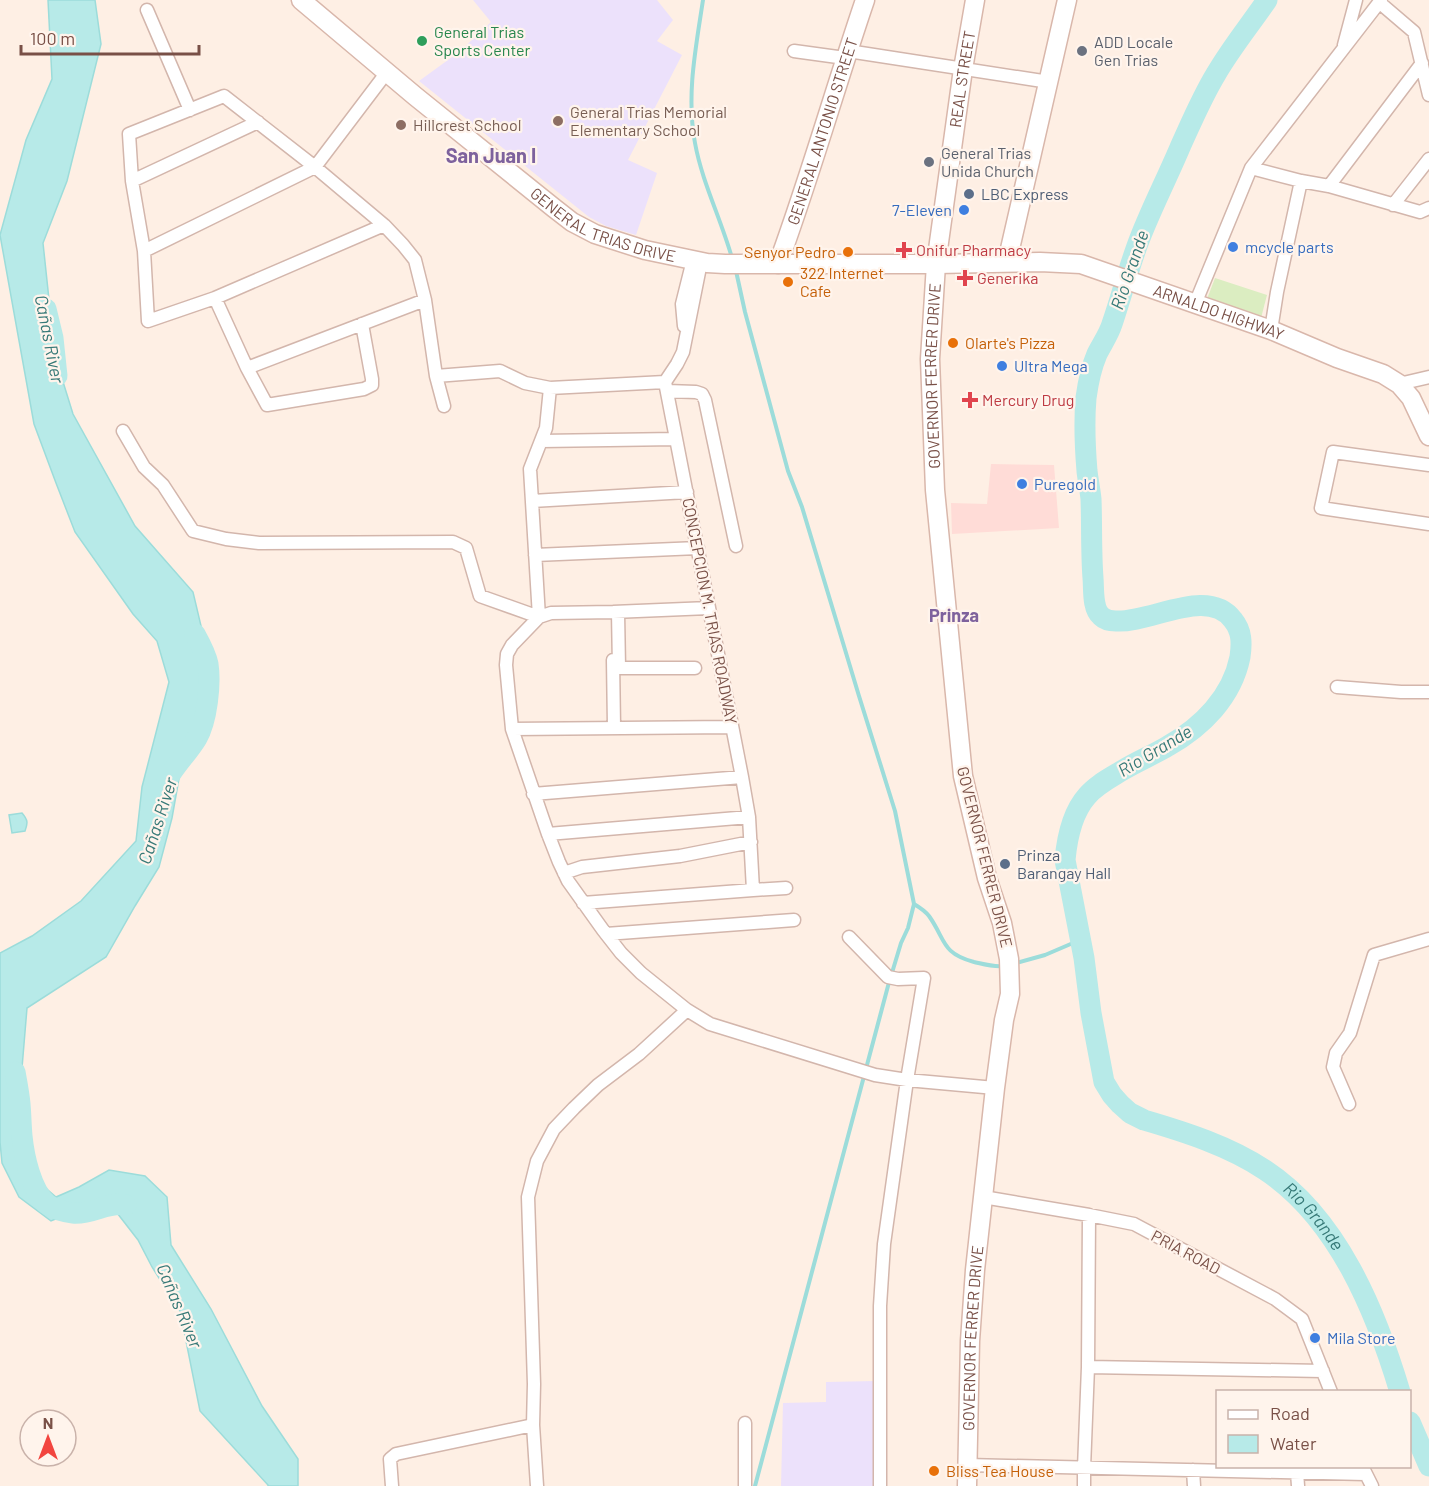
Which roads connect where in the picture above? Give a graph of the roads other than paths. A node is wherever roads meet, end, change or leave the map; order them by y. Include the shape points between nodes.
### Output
1 (301, 0) edge
2 (866, 0) edge
3 (975, 0) edge
4 (1067, 0) edge
5 (1356, 0) edge
6 (1381, 1) edge
7 (147, 10) dead end
8 (1343, 50) junction
9 (794, 51) dead end
10 (847, 54) junction
11 (1422, 63) junction
12 (963, 69) junction
13 (387, 72) junction
14 (1049, 82) junction
15 (1429, 95) edge
16 (190, 110) junction
17 (258, 123) junction
18 (1429, 159) edge
19 (315, 166) junction
20 (1251, 168) junction
21 (132, 181) junction
22 (1301, 181) junction
23 (1329, 186) junction
24 (1394, 205) junction
25 (1429, 208) edge
26 (384, 225) junction
27 (144, 251) junction
28 (697, 261) junction
29 (1007, 262) junction
30 (778, 264) junction
31 (936, 264) junction
32 (214, 298) junction
33 (425, 300) junction
34 (1195, 304) junction
35 (362, 324) junction
36 (1271, 330) junction
37 (247, 368) junction
38 (436, 376) junction
39 (1429, 377) edge
40 (1399, 384) junction
41 (666, 387) junction
42 (550, 388) junction
43 (444, 406) dead end
44 (123, 431) dead end
45 (1429, 436) edge
46 (676, 439) junction
47 (541, 441) junction
48 (1429, 465) edge
49 (687, 492) junction
50 (532, 501) junction
51 (1429, 524) edge
52 (736, 546) dead end
53 (698, 548) junction
54 (535, 555) junction
55 (709, 608) junction
56 (616, 612) junction
57 (539, 617) junction
58 (695, 668) dead end
59 (1337, 687) dead end
60 (1429, 692) edge
61 (614, 727) junction
62 (732, 727) junction
63 (512, 729) junction
64 (742, 777) junction
65 (533, 794) junction
66 (749, 817) junction
67 (548, 834) junction
68 (751, 842) junction
69 (564, 873) junction
70 (786, 888) dead end
71 (753, 890) junction
72 (583, 903) junction
73 (794, 920) dead end
74 (606, 934) junction
75 (849, 938) dead end
76 (1429, 939) edge
77 (687, 1010) junction
78 (907, 1080) junction
79 (995, 1088) junction
80 (1349, 1104) dead end
81 (983, 1197) junction
82 (1089, 1215) junction
83 (1088, 1367) junction
84 (1323, 1371) junction
85 (1330, 1390) edge
86 (745, 1423) dead end
87 (533, 1425) junction
88 (967, 1465) junction
89 (1084, 1468) junction
90 (1193, 1470) junction
91 (1364, 1470) edge
92 (1297, 1473) junction
93 (392, 1486) edge
94 (537, 1486) edge
95 (745, 1486) edge
96 (880, 1486) edge
97 (967, 1486) edge
98 (1084, 1486) edge
99 (1194, 1486) edge
100 (1298, 1486) edge
101 (1372, 1486) edge

1 - 13 main road, GENERAL TRIAS DRIVE
2 - 10 main road, GENERAL ANTONIO STREET
3 - 12 main road, REAL STREET
4 - 14 main road
5 - 8 street
6 - 8 street
6 - 11 street via 1414,32
7 - 16 street
8 - 20 street
9 - 10 street
10 - 12 street
10 - 30 main road, GENERAL ANTONIO STREET
11 - 15 street
11 - 23 street
12 - 14 street
12 - 31 main road, REAL STREET
13 - 19 street
13 - 28 main road, GENERAL TRIAS DRIVE via 572,222 645,250
14 - 29 main road
16 - 17 street via 224,96
16 - 21 street via 129,134
17 - 19 street
17 - 21 street
18 - 24 street
19 - 26 street
19 - 27 street
20 - 22 street
20 - 34 street
21 - 27 street
22 - 23 street
22 - 36 street
23 - 24 street
24 - 25 street via 1420,212
26 - 32 street
26 - 33 street via 415,260
27 - 32 street via 148,321
28 - 30 main road, GENERAL TRIAS DRIVE
28 - 41 street via 682,304 683,352
29 - 31 main road, ARNALDO HIGHWAY
29 - 34 main road, ARNALDO HIGHWAY via 1081,264
30 - 31 main road, GENERAL TRIAS DRIVE
31 - 79 main road, GOVERNOR FERRER DRIVE via 930,359 935,490 956,721 963,776 1009,958 1010,994
32 - 37 street
33 - 35 street
33 - 38 street
34 - 36 main road, ARNALDO HIGHWAY
35 - 37 street
35 - 37 street via 372,386 267,405
36 - 40 main road, ARNALDO HIGHWAY
38 - 42 street via 500,371 525,383
38 - 43 street
39 - 40 street
40 - 45 main road, ARNALDO HIGHWAY via 1411,398
41 - 42 street
41 - 46 street, CONCEPCION M. TRIAS ROADWAY
41 - 52 street via 696,392 705,400
42 - 47 street
44 - 57 street via 144,467 163,485 193,531 259,543 453,542 466,548 480,596
46 - 47 street
46 - 49 street, CONCEPCION M. TRIAS ROADWAY
47 - 50 street via 530,469
48 - 51 street via 1333,452 1321,508
49 - 50 street
49 - 53 street, CONCEPCION M. TRIAS ROADWAY
50 - 54 street
53 - 54 street
53 - 55 street, CONCEPCION M. TRIAS ROADWAY
54 - 57 street
55 - 56 street
55 - 62 street, CONCEPCION M. TRIAS ROADWAY
56 - 57 street via 551,613
56 - 58 street via 619,668
56 - 61 street
57 - 63 street via 507,654
59 - 60 street
61 - 62 street
61 - 63 street
62 - 64 street, CONCEPCION M. TRIAS ROADWAY
63 - 65 street
64 - 65 street
64 - 66 street, CONCEPCION M. TRIAS ROADWAY
65 - 67 street
66 - 67 street
66 - 68 street, CONCEPCION M. TRIAS ROADWAY
67 - 69 street
68 - 69 street
68 - 71 street, CONCEPCION M. TRIAS ROADWAY
69 - 72 street
70 - 71 street
71 - 72 street
72 - 74 street
73 - 74 street
74 - 77 street via 641,973
75 - 78 street via 893,978 924,978
76 - 80 street via 1374,955 1350,1033 1336,1053 1333,1067
77 - 78 street via 710,1024 875,1075
77 - 87 street via 574,1108 554,1130 537,1161 528,1197
78 - 79 street
78 - 96 street via 884,1244
79 - 81 main road, GOVERNOR FERRER DRIVE
81 - 82 street, PRIA ROAD
81 - 88 main road, GOVERNOR FERRER DRIVE via 970,1341
82 - 83 street
82 - 84 street, PRIA ROAD via 1134,1224 1275,1299 1302,1319
83 - 84 street
83 - 89 street
84 - 85 street, PRIA ROAD
86 - 95 street
87 - 93 street via 396,1454 390,1459
87 - 94 street
88 - 89 street
88 - 97 main road, GOVERNOR FERRER DRIVE
89 - 90 street
89 - 98 street
90 - 92 street
90 - 99 street
91 - 92 street
91 - 101 street
92 - 100 street

